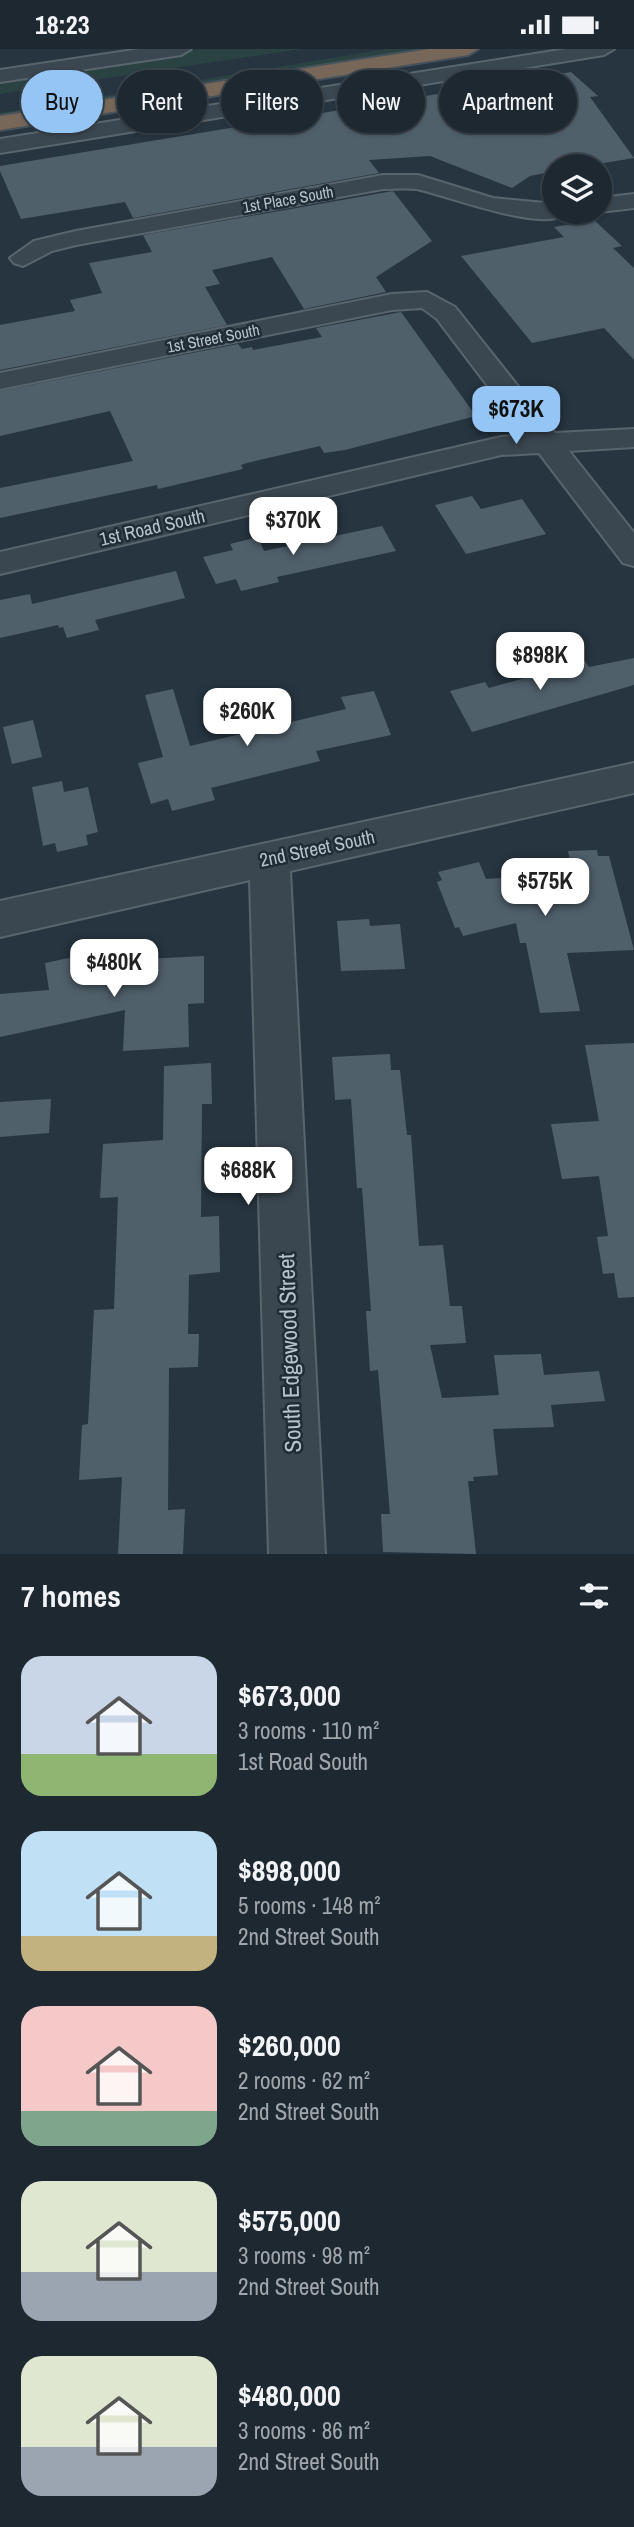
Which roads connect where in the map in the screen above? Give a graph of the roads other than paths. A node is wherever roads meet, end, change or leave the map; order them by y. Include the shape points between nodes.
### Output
1 (181, 49) edge
2 (468, 49) edge
3 (604, 49) edge
4 (383, 62) junction
5 (390, 70) edge
6 (0, 76) edge
7 (425, 78) edge
8 (337, 92) edge
9 (0, 123) edge
10 (0, 146) edge
11 (634, 201) edge
12 (612, 204) edge
13 (542, 210) edge
14 (23, 258) dead end
15 (0, 381) edge
16 (634, 438) edge
17 (544, 441) junction
18 (634, 555) edge
19 (0, 563) edge
20 (634, 778) edge
21 (269, 858) junction
22 (0, 919) edge
23 (297, 1554) edge

1 - 6 street
2 - 4 highway
3 - 7 street
4 - 5 highway
4 - 9 highway
8 - 10 street
11 - 12 street
13 - 14 street, 1st Place South via 489,205 418,182 383,181 76,237 43,246
15 - 17 street, 1st Street South via 392,302 427,300 446,313
16 - 17 street, 1st Road South
17 - 18 street
17 - 19 street, 1st Road South via 501,446
20 - 21 street, 2nd Street South
21 - 22 street, 2nd Street South
21 - 23 street, South Edgewood Street

